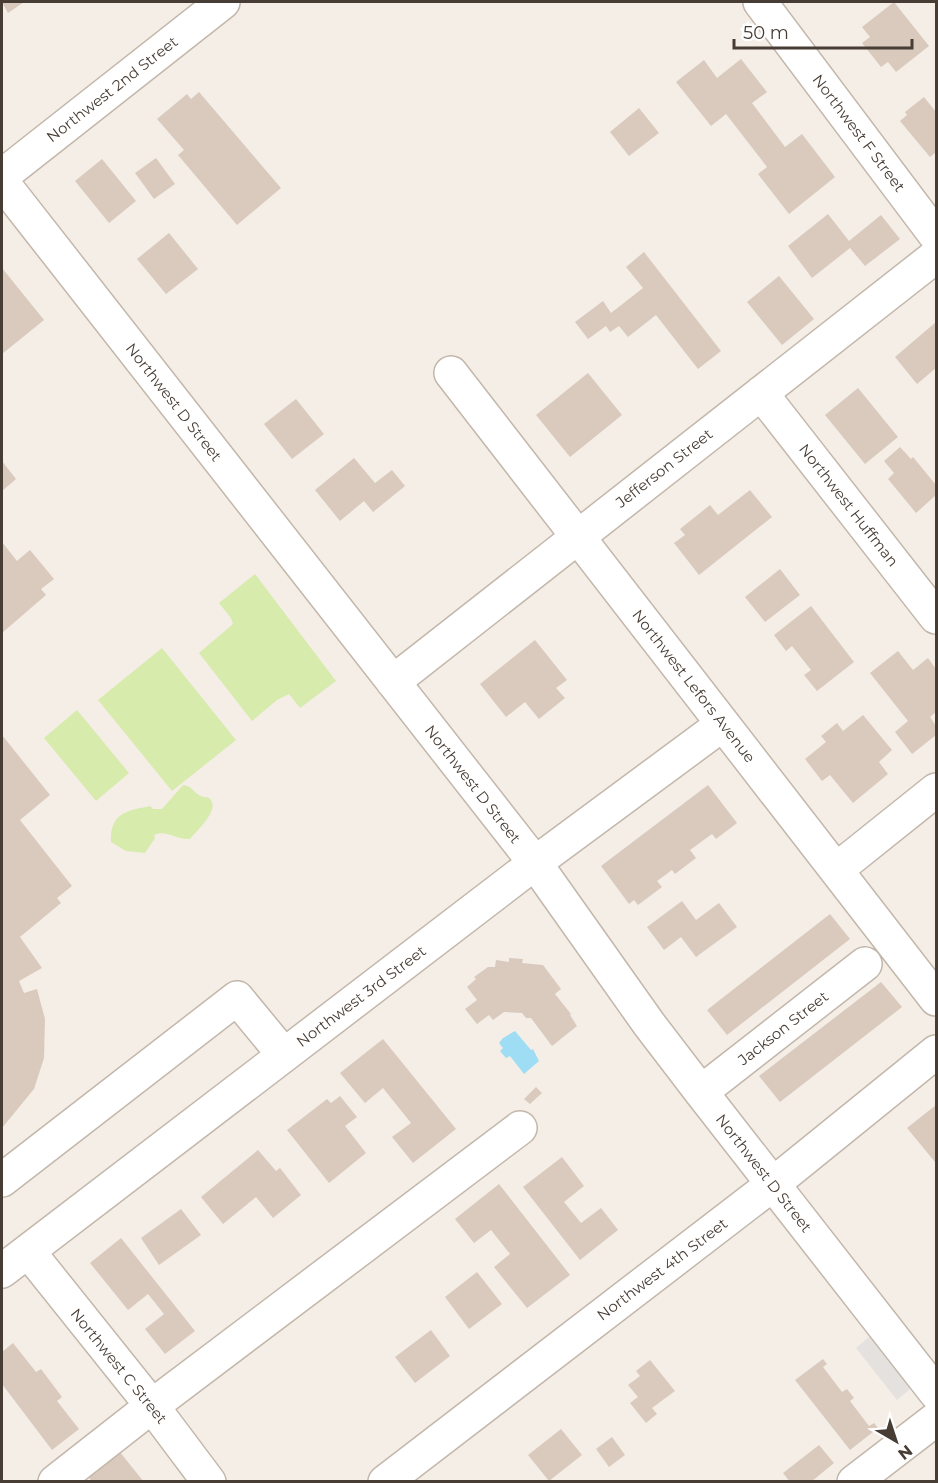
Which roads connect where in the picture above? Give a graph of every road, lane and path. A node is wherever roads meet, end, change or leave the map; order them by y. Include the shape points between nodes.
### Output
1 (223, 2) edge
2 (760, 2) edge
3 (2, 176) edge
4 (2, 182) edge
5 (936, 236) edge
6 (936, 256) edge
7 (451, 373) dead end
8 (761, 393) junction
9 (578, 536) junction
10 (936, 617) edge
11 (393, 682) junction
12 (723, 724) junction
13 (936, 790) edge
14 (535, 863) junction
15 (836, 870) junction
16 (865, 964) dead end
17 (936, 999) edge
18 (936, 1052) edge
19 (284, 1055) junction
20 (701, 1092) junction
21 (520, 1128) dead end
22 (2, 1180) edge
23 (773, 1184) junction
24 (28, 1251) junction
25 (2, 1271) edge
26 (936, 1393) edge
27 (152, 1406) junction
28 (936, 1419) edge
29 (55, 1482) edge
30 (209, 1482) edge
31 (385, 1482) edge
32 (854, 1482) edge

1 - 3 street, Northwest 2nd Street
2 - 5 street, Northwest F Street
4 - 11 street, Northwest D Street
6 - 8 street, Jefferson Street
7 - 9 street, Northwest Lefors Avenue
8 - 9 street, Jefferson Street
8 - 10 street, Northwest Huffman
9 - 11 street, Jefferson Street
9 - 12 street, Northwest Lefors Avenue
11 - 14 street, Northwest D Street
12 - 14 street, Northwest 3rd Street
12 - 15 street, Northwest Lefors Avenue
13 - 15 street
14 - 19 street, Northwest 3rd Street
14 - 20 street, Northwest D Street
15 - 17 street, Northwest Lefors Avenue
16 - 20 street, Jackson Street
18 - 23 street, Northwest 4th Street
19 - 22 street via 237,999
19 - 24 street, Northwest 3rd Street
20 - 23 street, Northwest D Street
21 - 27 street
23 - 26 street, Northwest D Street
23 - 31 street, Northwest 4th Street
24 - 25 street, Northwest 3rd Street
24 - 27 street, Northwest C Street
27 - 29 street
27 - 30 street, Northwest C Street
28 - 32 street

